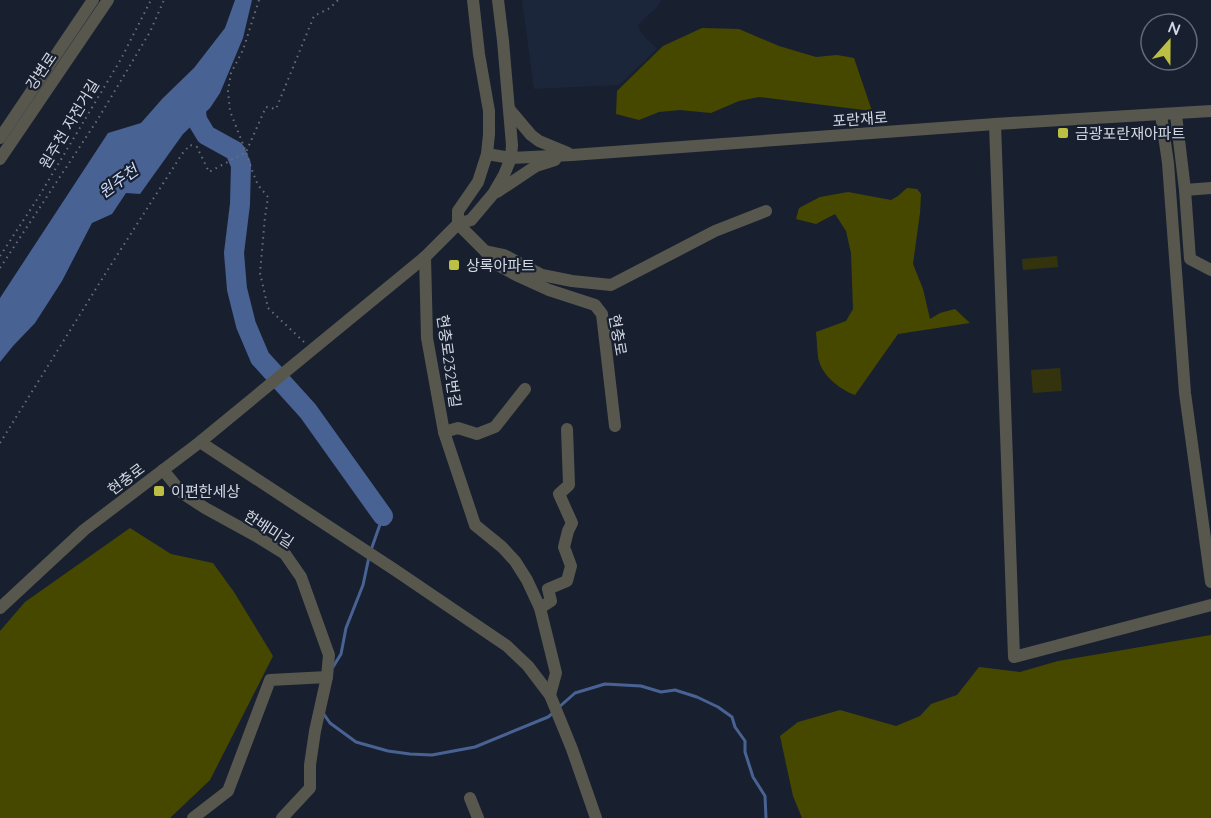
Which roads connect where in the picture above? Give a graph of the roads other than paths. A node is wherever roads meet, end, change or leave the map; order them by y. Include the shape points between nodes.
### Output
1 (93, 0) edge
2 (108, 0) edge
3 (473, 0) edge
4 (498, 0) edge
5 (509, 110) junction
6 (1211, 111) edge
7 (1176, 114) junction
8 (1161, 115) junction
9 (995, 124) junction
10 (0, 138) edge
11 (487, 154) junction
12 (572, 155) junction
13 (511, 158) junction
14 (0, 159) edge
15 (1211, 188) edge
16 (1185, 190) junction
17 (493, 194) junction
18 (766, 211) dead end
19 (458, 224) junction
20 (485, 251) junction
21 (425, 257) junction
22 (1174, 259) junction
23 (1190, 259) junction
24 (1211, 270) edge
25 (525, 389) dead end
26 (615, 426) dead end
27 (567, 429) dead end
28 (444, 432) junction
29 (200, 442) junction
30 (163, 470) junction
31 (1211, 582) edge
32 (1211, 604) edge
33 (0, 608) edge
34 (540, 608) junction
35 (327, 677) junction
36 (551, 697) junction
37 (470, 798) dead end
38 (193, 818) edge
39 (282, 818) edge
40 (478, 818) edge
41 (596, 818) edge

1 - 10 street, 강변로
2 - 14 street, 강변로
3 - 11 street via 489,111
4 - 5 street
5 - 12 street via 539,141
5 - 13 street
6 - 7 street, 포란재로
7 - 8 street, 포란재로
7 - 16 street
8 - 9 street, 포란재로
8 - 22 street
9 - 12 street, 포란재로
9 - 32 street via 1014,657
11 - 13 street, 포란재로
11 - 19 street via 478,182 458,211
12 - 13 street, 포란재로
12 - 17 street via 536,166
13 - 17 street
15 - 16 street
16 - 23 street
17 - 19 street via 471,220
18 - 20 street via 715,231 611,285 542,275 504,255
19 - 20 street, 현충로
19 - 21 street
20 - 26 street, 현충로 via 494,263 516,275 594,305 603,314
21 - 28 street, 현충로232번길 via 428,338
21 - 29 street, 현충로
22 - 23 street
22 - 31 street via 1185,393
23 - 24 street
25 - 28 street, 현충로232번길 via 495,427 477,434 458,428
27 - 34 street via 569,485 559,494 572,523 564,547 571,566 567,581 548,589 551,601
28 - 34 street, 현충로232번길 via 475,525 515,561
29 - 30 street, 현충로
29 - 36 street via 507,646
30 - 33 street, 현충로 via 84,530
30 - 35 street, 한배미길 via 182,493 285,554 301,577 329,655
34 - 36 street, 현충로232번길 via 556,673
35 - 38 street via 270,680 228,791
35 - 39 street, 한배미길 via 315,731 310,788
36 - 41 street
37 - 40 street

